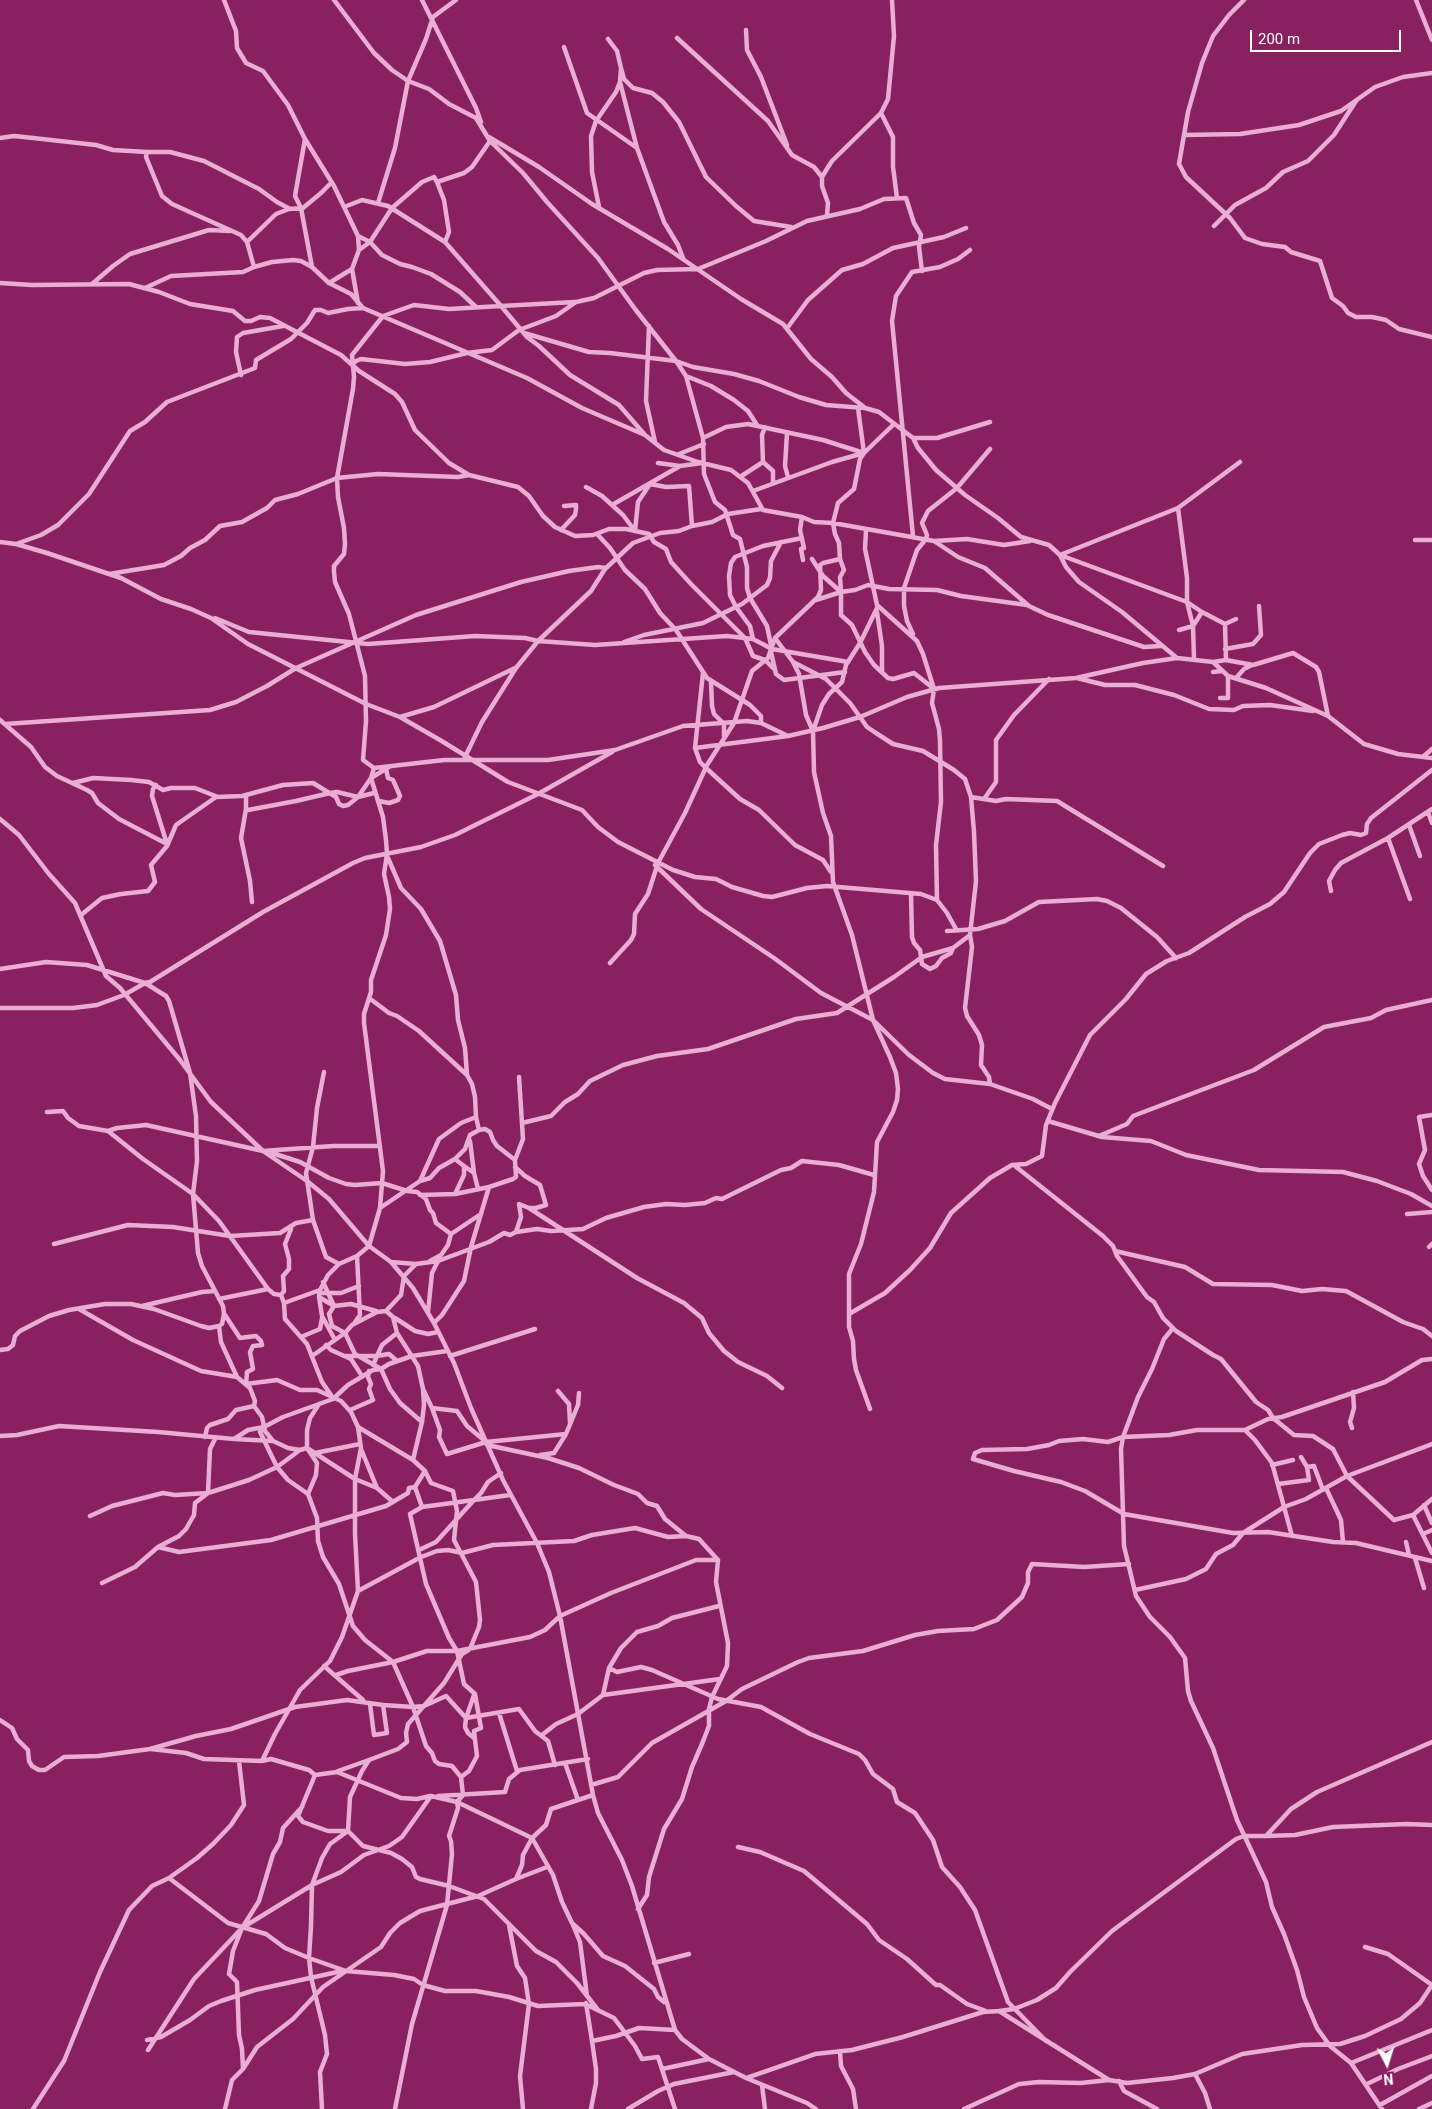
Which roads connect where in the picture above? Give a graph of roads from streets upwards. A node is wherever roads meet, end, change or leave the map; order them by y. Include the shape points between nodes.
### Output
1 (224, 0) edge
2 (334, 0) edge
3 (422, 0) edge
4 (456, 0) edge
5 (892, 0) edge
6 (1244, 0) edge
7 (1416, 0) edge
8 (432, 20) junction
9 (746, 30) dead end
10 (677, 38) dead end
11 (608, 39) dead end
12 (1432, 40) edge
13 (564, 47) dead end
14 (621, 68) junction
15 (1432, 73) edge
16 (408, 81) junction
17 (620, 82) junction
18 (1358, 97) junction
19 (881, 113) junction
20 (596, 121) junction
21 (482, 126) junction
22 (1184, 135) junction
23 (488, 136) junction
24 (0, 138) edge
25 (305, 139) junction
26 (490, 141) junction
27 (637, 148) junction
28 (148, 152) junction
29 (790, 153) junction
30 (822, 178) junction
31 (437, 182) junction
32 (331, 183) junction
33 (897, 198) junction
34 (378, 203) junction
35 (599, 206) junction
36 (344, 207) junction
37 (301, 208) junction
38 (392, 208) junction
39 (290, 209) junction
40 (827, 215) junction
41 (1226, 215) junction
42 (1214, 226) dead end
43 (790, 227) junction
44 (966, 228) dead end
45 (231, 231) junction
46 (358, 236) junction
47 (247, 242) junction
48 (370, 242) junction
49 (445, 242) junction
50 (919, 242) junction
51 (359, 250) junction
52 (970, 250) dead end
53 (683, 259) junction
54 (254, 267) junction
55 (312, 267) junction
56 (352, 269) junction
57 (698, 269) junction
58 (922, 271) junction
59 (0, 283) edge
60 (330, 283) junction
61 (92, 284) junction
62 (617, 286) junction
63 (145, 288) junction
64 (576, 302) junction
65 (358, 304) junction
66 (501, 306) junction
67 (476, 307) junction
68 (363, 308) junction
69 (382, 316) junction
70 (284, 325) junction
71 (649, 326) junction
72 (788, 327) junction
73 (521, 331) junction
74 (298, 332) junction
75 (1432, 338) edge
76 (468, 353) junction
77 (648, 358) junction
78 (676, 361) junction
79 (352, 365) junction
80 (241, 374) junction
81 (686, 376) junction
82 (858, 408) junction
83 (865, 408) junction
84 (990, 422) dead end
85 (894, 424) junction
86 (757, 425) junction
87 (765, 427) junction
88 (902, 429) junction
89 (787, 433) junction
90 (644, 435) junction
91 (703, 438) junction
92 (913, 438) junction
93 (656, 442) junction
94 (704, 444) junction
95 (990, 448) dead end
96 (864, 453) junction
97 (679, 454) junction
98 (658, 462) dead end
99 (763, 462) junction
100 (1240, 462) dead end
101 (703, 463) junction
102 (680, 466) junction
103 (470, 475) junction
104 (740, 477) junction
105 (788, 477) junction
106 (337, 478) junction
107 (773, 483) junction
108 (650, 484) junction
109 (586, 486) dead end
110 (957, 488) junction
111 (753, 491) junction
112 (577, 501) dead end
113 (612, 505) junction
114 (564, 506) dead end
115 (1178, 508) junction
116 (761, 509) junction
117 (575, 514) junction
118 (728, 514) junction
119 (802, 517) junction
120 (575, 521) dead end
121 (834, 524) junction
122 (692, 526) junction
123 (561, 530) junction
124 (866, 530) junction
125 (635, 531) junction
126 (596, 534) junction
127 (651, 536) junction
128 (913, 536) junction
129 (802, 538) junction
130 (926, 539) junction
131 (1415, 540) dead end
132 (1432, 540) edge
133 (934, 541) junction
134 (1030, 541) junction
135 (0, 542) edge
136 (782, 542) junction
137 (16, 544) junction
138 (744, 554) junction
139 (1060, 555) junction
140 (617, 558) junction
141 (812, 558) dead end
142 (840, 559) junction
143 (803, 560) dead end
144 (606, 568) junction
145 (820, 571) junction
146 (108, 574) junction
147 (871, 586) junction
148 (904, 588) junction
149 (841, 592) junction
150 (750, 598) junction
151 (812, 602) junction
152 (1187, 602) junction
153 (1029, 606) junction
154 (1259, 606) dead end
155 (736, 607) junction
156 (877, 608) junction
157 (1202, 612) junction
158 (721, 615) junction
159 (211, 618) junction
160 (1236, 619) dead end
161 (1225, 624) junction
162 (1193, 626) junction
163 (676, 630) junction
164 (1179, 630) dead end
165 (914, 637) junction
166 (745, 638) junction
167 (775, 638) junction
168 (683, 639) junction
169 (753, 639) junction
170 (538, 641) junction
171 (356, 642) junction
172 (620, 643) junction
173 (860, 643) junction
174 (1161, 646) junction
175 (1225, 649) junction
176 (771, 650) junction
177 (784, 651) junction
178 (1177, 658) junction
179 (1194, 659) junction
180 (765, 660) junction
181 (1226, 660) junction
182 (793, 662) junction
183 (848, 662) junction
184 (1213, 662) junction
185 (1253, 665) junction
186 (296, 668) junction
187 (516, 668) junction
188 (774, 668) junction
189 (1222, 671) junction
190 (844, 672) junction
191 (882, 672) junction
192 (1213, 672) dead end
193 (703, 673) junction
194 (819, 676) junction
195 (1228, 676) junction
196 (1076, 678) junction
197 (1236, 678) junction
198 (800, 679) junction
199 (1049, 679) junction
200 (711, 682) junction
201 (836, 688) junction
202 (934, 689) junction
203 (1220, 698) dead end
204 (742, 700) junction
205 (366, 704) junction
206 (1317, 711) junction
207 (1328, 716) junction
208 (400, 717) junction
209 (860, 717) junction
210 (0, 720) edge
211 (734, 722) junction
212 (761, 723) junction
213 (5, 724) junction
214 (724, 724) junction
215 (698, 726) junction
216 (813, 731) junction
217 (788, 736) junction
218 (723, 740) junction
219 (720, 745) junction
220 (695, 748) junction
221 (1432, 749) edge
222 (616, 750) junction
223 (1423, 756) junction
224 (465, 758) junction
225 (1432, 758) edge
226 (471, 759) junction
227 (940, 761) junction
228 (374, 768) junction
229 (388, 768) junction
230 (706, 768) junction
231 (1432, 770) edge
232 (371, 778) junction
233 (72, 783) junction
234 (156, 785) junction
235 (330, 792) junction
236 (374, 793) junction
237 (538, 794) junction
238 (246, 795) junction
239 (221, 797) junction
240 (358, 797) junction
241 (971, 798) junction
242 (984, 799) junction
243 (378, 802) junction
244 (246, 809) junction
245 (1430, 810) edge
246 (0, 819) edge
247 (1432, 823) edge
248 (1409, 825) junction
249 (1388, 838) junction
250 (167, 844) junction
251 (387, 854) junction
252 (1420, 856) dead end
253 (657, 865) junction
254 (1163, 866) dead end
255 (831, 874) junction
256 (835, 887) junction
257 (1332, 891) dead end
258 (911, 894) junction
259 (1410, 899) dead end
260 (937, 900) junction
261 (252, 902) dead end
262 (81, 915) junction
263 (956, 929) junction
264 (971, 929) junction
265 (947, 931) dead end
266 (970, 935) junction
267 (953, 948) junction
268 (922, 956) junction
269 (1176, 958) junction
270 (610, 963) dead end
271 (0, 969) edge
272 (103, 971) junction
273 (145, 983) junction
274 (867, 994) junction
275 (124, 995) junction
276 (369, 998) junction
277 (1432, 1000) edge
278 (847, 1006) junction
279 (0, 1008) edge
280 (873, 1020) junction
281 (324, 1072) dead end
282 (190, 1074) junction
283 (467, 1075) junction
284 (519, 1077) dead end
285 (990, 1084) junction
286 (1052, 1109) junction
287 (47, 1112) dead end
288 (1432, 1115) edge
289 (476, 1118) junction
290 (1048, 1121) junction
291 (522, 1123) junction
292 (479, 1130) junction
293 (108, 1131) junction
294 (470, 1135) junction
295 (196, 1136) junction
296 (1098, 1136) junction
297 (380, 1146) junction
298 (313, 1147) junction
299 (263, 1150) junction
300 (455, 1159) junction
301 (515, 1160) junction
302 (1014, 1165) junction
303 (308, 1166) junction
304 (464, 1166) junction
305 (515, 1167) junction
306 (474, 1173) junction
307 (874, 1175) junction
308 (307, 1181) junction
309 (420, 1182) junction
310 (382, 1183) junction
311 (489, 1187) junction
312 (478, 1189) junction
313 (1432, 1190) edge
314 (407, 1191) junction
315 (193, 1194) junction
316 (456, 1194) junction
317 (420, 1195) junction
318 (1432, 1206) edge
319 (380, 1208) junction
320 (529, 1208) junction
321 (1432, 1212) edge
322 (482, 1213) junction
323 (1407, 1214) dead end
324 (313, 1220) junction
325 (291, 1227) junction
326 (562, 1230) junction
327 (197, 1232) junction
328 (516, 1232) junction
329 (452, 1234) junction
330 (230, 1236) junction
331 (54, 1244) dead end
332 (369, 1246) junction
333 (471, 1247) junction
334 (1115, 1251) junction
335 (357, 1256) junction
336 (438, 1261) junction
337 (391, 1262) junction
338 (430, 1262) junction
339 (339, 1264) junction
340 (416, 1264) junction
341 (404, 1276) junction
342 (323, 1282) junction
343 (359, 1286) junction
344 (268, 1289) junction
345 (215, 1291) junction
346 (319, 1293) junction
347 (329, 1294) junction
348 (281, 1295) junction
349 (219, 1299) junction
350 (284, 1303) junction
351 (141, 1306) junction
352 (334, 1306) junction
353 (358, 1306) junction
354 (79, 1309) junction
355 (386, 1311) junction
356 (377, 1312) junction
357 (224, 1314) junction
358 (848, 1314) junction
359 (429, 1315) junction
360 (322, 1316) junction
361 (394, 1317) junction
362 (434, 1323) junction
363 (352, 1325) junction
364 (219, 1326) junction
365 (1173, 1328) junction
366 (535, 1329) dead end
367 (438, 1332) junction
368 (345, 1333) junction
369 (397, 1333) junction
370 (1432, 1336) edge
371 (301, 1337) junction
372 (335, 1340) junction
373 (326, 1345) junction
374 (0, 1350) edge
375 (448, 1353) junction
376 (355, 1354) junction
377 (312, 1356) junction
378 (344, 1356) junction
379 (378, 1356) junction
380 (412, 1356) junction
381 (1432, 1358) edge
382 (397, 1361) junction
383 (374, 1364) junction
384 (381, 1369) junction
385 (368, 1373) junction
386 (362, 1376) junction
387 (237, 1377) junction
388 (246, 1384) junction
389 (782, 1388) dead end
390 (423, 1389) junction
391 (558, 1391) dead end
392 (579, 1392) dead end
393 (1353, 1392) junction
394 (334, 1398) junction
395 (320, 1403) junction
396 (254, 1406) junction
397 (432, 1408) junction
398 (870, 1409) dead end
399 (350, 1410) junction
400 (1274, 1418) junction
401 (422, 1422) junction
402 (571, 1425) junction
403 (264, 1427) junction
404 (358, 1427) junction
405 (1352, 1428) dead end
406 (1245, 1430) junction
407 (566, 1434) junction
408 (0, 1436) edge
409 (205, 1437) junction
410 (1123, 1437) junction
411 (215, 1438) junction
412 (234, 1439) junction
413 (264, 1440) junction
414 (273, 1440) junction
415 (487, 1443) junction
416 (1432, 1444) edge
417 (361, 1446) junction
418 (307, 1448) junction
419 (300, 1450) junction
420 (315, 1453) junction
421 (534, 1456) junction
422 (1301, 1457) dead end
423 (413, 1460) junction
424 (1293, 1460) dead end
425 (1272, 1465) junction
426 (277, 1467) junction
427 (1307, 1467) junction
428 (425, 1471) junction
429 (501, 1473) junction
430 (1347, 1476) junction
431 (355, 1479) junction
432 (1278, 1484) junction
433 (415, 1487) junction
434 (376, 1488) junction
435 (1325, 1489) junction
436 (208, 1493) junction
437 (308, 1494) junction
438 (510, 1495) junction
439 (1432, 1499) edge
440 (474, 1500) junction
441 (393, 1502) junction
442 (456, 1503) junction
443 (1424, 1506) junction
444 (422, 1507) junction
445 (1284, 1507) junction
446 (1124, 1514) junction
447 (1413, 1515) junction
448 (90, 1516) dead end
449 (356, 1516) junction
450 (455, 1522) junction
451 (1432, 1523) edge
452 (318, 1525) junction
453 (1432, 1530) edge
454 (1243, 1533) junction
455 (1423, 1534) junction
456 (686, 1536) junction
457 (1292, 1536) junction
458 (1343, 1542) junction
459 (1406, 1542) dead end
460 (537, 1543) junction
461 (158, 1548) junction
462 (419, 1550) junction
463 (462, 1553) junction
464 (1432, 1553) edge
465 (1409, 1555) junction
466 (421, 1557) junction
467 (1415, 1558) junction
468 (718, 1560) junction
469 (1432, 1561) edge
470 (1129, 1564) junction
471 (102, 1583) dead end
472 (1424, 1588) dead end
473 (1135, 1590) junction
474 (358, 1591) junction
475 (719, 1606) junction
476 (350, 1615) junction
477 (560, 1616) junction
478 (470, 1648) junction
479 (457, 1651) junction
480 (459, 1660) junction
481 (393, 1662) junction
482 (324, 1666) junction
483 (609, 1668) junction
484 (336, 1675) junction
485 (720, 1678) junction
486 (680, 1684) junction
487 (475, 1694) junction
488 (603, 1695) junction
489 (712, 1697) junction
490 (364, 1701) junction
491 (726, 1701) junction
492 (370, 1704) junction
493 (382, 1705) junction
494 (424, 1706) junction
495 (413, 1707) junction
496 (709, 1709) junction
497 (288, 1710) junction
498 (499, 1713) junction
499 (578, 1714) junction
500 (480, 1715) junction
501 (414, 1716) junction
502 (466, 1718) junction
503 (0, 1720) edge
504 (542, 1735) junction
505 (474, 1738) junction
506 (1432, 1742) edge
507 (150, 1749) junction
508 (369, 1760) junction
509 (588, 1760) junction
510 (239, 1761) junction
511 (262, 1761) junction
512 (565, 1764) junction
513 (555, 1765) junction
514 (517, 1771) junction
515 (337, 1772) junction
516 (315, 1775) junction
517 (462, 1777) junction
518 (356, 1780) junction
519 (591, 1784) junction
520 (463, 1795) junction
521 (593, 1795) junction
522 (431, 1796) junction
523 (578, 1800) junction
524 (457, 1802) junction
525 (302, 1807) junction
526 (1432, 1825) edge
527 (348, 1831) junction
528 (1244, 1836) junction
529 (1266, 1836) junction
530 (532, 1838) junction
531 (738, 1847) dead end
532 (378, 1851) junction
533 (547, 1867) junction
534 (169, 1878) junction
535 (516, 1879) junction
536 (312, 1885) junction
537 (450, 1886) junction
538 (477, 1897) junction
539 (447, 1905) junction
540 (638, 1909) junction
541 (509, 1923) junction
542 (572, 1923) junction
543 (242, 1928) junction
544 (1365, 1947) dead end
545 (689, 1954) dead end
546 (308, 1958) junction
547 (654, 1963) junction
548 (346, 1970) junction
549 (311, 1978) junction
550 (423, 1985) junction
551 (1432, 1985) edge
552 (316, 1995) junction
553 (239, 1996) junction
554 (587, 1997) junction
555 (665, 2003) junction
556 (529, 2004) junction
557 (586, 2004) junction
558 (1014, 2008) junction
559 (598, 2010) junction
560 (999, 2011) junction
561 (987, 2012) junction
562 (675, 2030) junction
563 (1432, 2030) edge
564 (625, 2034) junction
565 (157, 2038) junction
566 (147, 2040) dead end
567 (592, 2041) junction
568 (1046, 2041) junction
569 (1330, 2046) junction
570 (148, 2050) dead end
571 (840, 2051) junction
572 (1432, 2056) edge
573 (709, 2059) junction
574 (1351, 2062) junction
575 (244, 2069) junction
576 (662, 2069) junction
577 (735, 2071) junction
578 (1195, 2074) junction
579 (1432, 2076) edge
580 (746, 2078) junction
581 (1109, 2080) junction
582 (1119, 2081) junction
583 (1367, 2084) junction
584 (762, 2085) junction
585 (669, 2087) junction
586 (639, 2102) junction
587 (1432, 2103) edge
588 (1381, 2107) edge
589 (33, 2109) edge
590 (225, 2109) edge
591 (322, 2109) edge
592 (395, 2109) edge
593 (523, 2109) edge
594 (591, 2109) edge
595 (628, 2109) edge
596 (640, 2109) edge
597 (675, 2109) edge
598 (766, 2109) edge
599 (816, 2109) edge
600 (856, 2109) edge
601 (964, 2109) edge
602 (1157, 2109) edge
603 (1210, 2109) edge
604 (1419, 2109) edge

1 - 25 street via 234,21 237,48 246,63 263,71 288,105
2 - 16 street via 378,57
3 - 8 street
4 - 8 street
5 - 19 street via 894,36 888,99
6 - 22 street via 1213,36 1202,63
7 - 12 street
8 - 16 street
8 - 21 street
9 - 29 street via 747,50 761,77
10 - 29 street via 768,121
11 - 14 street via 617,51
13 - 20 street via 587,113
14 - 17 street
14 - 43 street via 624,78 633,88 652,93 663,102 679,122 706,177 736,206 754,221
15 - 18 street via 1389,81
16 - 21 street via 429,89 476,118
16 - 34 street via 396,148
17 - 20 street
17 - 27 street
18 - 22 street via 1341,111 1299,125 1240,134
18 - 41 street via 1334,135 1308,161 1283,172 1266,188 1235,205
19 - 30 street via 832,161
19 - 33 street via 893,137
20 - 27 street
20 - 35 street via 591,136 592,172
21 - 23 street
22 - 41 street via 1179,164 1186,177
23 - 26 street
23 - 35 street
24 - 28 street via 14,136
25 - 32 street
25 - 37 street via 295,196
26 - 31 street via 472,167
26 - 62 street via 530,180 598,258
27 - 53 street via 664,222
28 - 39 street via 170,152 204,161
28 - 45 street via 146,157 162,196 172,204
29 - 30 street via 814,167
30 - 40 street via 828,203
31 - 38 street via 434,177 422,182
31 - 49 street via 444,200 449,232
32 - 36 street
32 - 37 street
33 - 40 street
33 - 50 street via 906,198 921,235
34 - 36 street via 362,200
34 - 38 street
35 - 53 street
36 - 46 street
37 - 39 street
37 - 55 street
38 - 48 street
38 - 49 street
39 - 47 street via 276,214
40 - 43 street
41 - 42 street
41 - 75 street via 1245,238 1284,247 1320,261 1332,298 1348,314 1386,320 1399,329
43 - 57 street via 766,241
44 - 50 street
45 - 47 street
45 - 61 street via 209,230 130,254
46 - 48 street
46 - 51 street
47 - 54 street
48 - 51 street
48 - 67 street via 382,255 431,274 460,292
49 - 66 street
50 - 58 street
50 - 72 street via 892,248 864,264 842,270 808,300
51 - 56 street
52 - 58 street via 940,267
53 - 57 street
54 - 55 street via 293,260
54 - 63 street via 244,272 171,276
55 - 60 street
56 - 60 street
56 - 65 street
57 - 62 street via 657,270
57 - 72 street
58 - 88 street via 912,272 896,296 892,321
59 - 61 street
60 - 65 street via 351,294
61 - 63 street via 129,284
62 - 64 street via 594,298
62 - 71 street
63 - 70 street via 190,304 233,311 245,321 270,318
64 - 66 street
64 - 73 street via 556,316
65 - 68 street
66 - 67 street
66 - 73 street
67 - 69 street via 449,309 414,305
68 - 69 street
68 - 74 street via 328,313 315,310
69 - 76 street
69 - 79 street via 352,356
70 - 74 street
70 - 80 street via 237,337
71 - 77 street
71 - 78 street
72 - 83 street via 811,359
73 - 76 street via 492,350
73 - 77 street via 589,352
73 - 90 street via 570,375 619,405
74 - 79 street via 341,355
74 - 80 street via 256,360 254,368
76 - 79 street via 430,362 405,364 361,359
76 - 90 street
77 - 78 street
77 - 93 street via 646,401
78 - 81 street
78 - 82 street via 759,381 799,398 826,405
79 - 103 street via 395,394 422,439 449,463
79 - 106 street via 354,377 349,419
80 - 137 street via 167,402 130,431 89,494 58,525
81 - 86 street via 712,386 734,400 748,411
81 - 91 street
82 - 83 street
82 - 96 street
83 - 85 street via 879,412
84 - 92 street via 937,438
85 - 88 street
85 - 96 street
86 - 87 street
86 - 91 street via 726,427
87 - 89 street
87 - 99 street via 762,435
88 - 92 street
88 - 128 street
89 - 96 street
89 - 105 street via 785,466
90 - 93 street
91 - 94 street
92 - 110 street via 936,470
93 - 97 street via 664,450
94 - 97 street
94 - 101 street
95 - 110 street
96 - 105 street
96 - 121 street via 854,489 838,503
97 - 101 street
98 - 102 street
99 - 104 street
99 - 107 street via 773,471
100 - 115 street
101 - 102 street
101 - 104 street via 731,470
101 - 118 street via 715,502
102 - 108 street
103 - 106 street via 378,474
103 - 123 street via 518,487 543,516
104 - 111 street
105 - 107 street
106 - 146 street via 275,500 242,522 220,526 205,540 164,565
106 - 171 street via 345,544 344,554 334,566 335,582 345,602
107 - 111 street
108 - 113 street
108 - 122 street via 689,486
108 - 125 street via 638,502
109 - 113 street
110 - 130 street via 928,511 922,523
110 - 134 street
111 - 116 street
112 - 117 street via 579,510
113 - 125 street
114 - 117 street via 576,505
115 - 139 street
115 - 152 street
116 - 118 street
116 - 119 street
117 - 120 street
117 - 123 street
118 - 122 street via 712,522
118 - 138 street via 730,528 740,539
119 - 121 street
119 - 129 street
121 - 124 street
121 - 142 street
122 - 127 street
123 - 126 street via 575,536
124 - 128 street
124 - 147 street via 865,549
125 - 126 street via 609,529
125 - 127 street
126 - 140 street
127 - 140 street via 633,543
127 - 158 street via 654,542 666,549 671,562
128 - 130 street
129 - 136 street
129 - 143 street
130 - 133 street
130 - 148 street via 917,550
131 - 132 street
133 - 134 street via 967,539 1004,545
133 - 153 street via 958,557 985,568
134 - 139 street via 1049,546
135 - 137 street
136 - 138 street
136 - 150 street via 771,560 767,586
137 - 146 street
138 - 150 street
138 - 155 street via 733,560 729,570 729,590
139 - 152 street
139 - 174 street via 1079,582 1122,612
140 - 144 street
140 - 163 street
141 - 145 street
142 - 145 street via 823,563
142 - 149 street via 844,570 840,577
144 - 170 street via 592,591
144 - 171 street via 554,574 476,595 416,615
145 - 149 street
145 - 151 street via 821,590
146 - 159 street
147 - 148 street
147 - 149 street
147 - 156 street
148 - 153 street via 937,590
148 - 165 street via 907,621
149 - 151 street
149 - 173 street via 841,615 852,625
150 - 155 street
150 - 176 street via 767,626
151 - 167 street
152 - 157 street
152 - 162 street
153 - 174 street via 1144,647
154 - 175 street via 1261,635 1252,644
155 - 158 street
155 - 169 street via 750,626
156 - 165 street
156 - 173 street
156 - 191 street
157 - 161 street
157 - 162 street
158 - 163 street
158 - 166 street
159 - 171 street via 249,632
159 - 186 street via 248,644
160 - 161 street
161 - 175 street
162 - 164 street
162 - 179 street
163 - 168 street
163 - 172 street
165 - 202 street
166 - 168 street
166 - 169 street
166 - 180 street via 753,656
167 - 176 street
167 - 177 street
168 - 172 street
168 - 193 street
169 - 176 street
170 - 171 street via 475,636 368,644
170 - 172 street via 595,645
170 - 187 street
171 - 186 street
171 - 205 street via 365,676
173 - 183 street
173 - 191 street
174 - 178 street
175 - 181 street
176 - 177 street
176 - 180 street
176 - 188 street
177 - 182 street
177 - 183 street
178 - 179 street
178 - 196 street
179 - 184 street
180 - 188 street
180 - 204 street via 752,671
181 - 184 street
181 - 185 street
182 - 194 street
182 - 198 street
183 - 190 street
184 - 189 street
185 - 197 street
185 - 207 street via 1293,653 1316,667
186 - 205 street
186 - 213 street via 249,696 210,710
187 - 208 street via 434,707
187 - 224 street via 482,722
188 - 198 street via 784,680
189 - 192 street
189 - 195 street
190 - 194 street
190 - 201 street via 842,682
191 - 202 street via 893,679 914,673
193 - 200 street
193 - 215 street
194 - 198 street
194 - 201 street
195 - 197 street
195 - 203 street via 1228,698
196 - 199 street
196 - 206 street via 1105,685 1136,685 1209,709 1234,710 1243,706 1270,705
197 - 206 street
198 - 216 street via 806,715
199 - 202 street
199 - 242 street via 1014,715 996,740 996,782
200 - 204 street
200 - 214 street via 714,714
201 - 209 street
201 - 216 street via 822,705
202 - 209 street
202 - 227 street via 932,703 939,729
204 - 211 street
204 - 212 street via 761,716
205 - 208 street
205 - 228 street via 363,760
206 - 207 street
207 - 223 street via 1364,744 1398,754
208 - 224 street
209 - 216 street
209 - 227 street via 867,727 893,744 923,751
210 - 213 street
211 - 212 street
211 - 214 street
211 - 218 street
212 - 217 street
213 - 233 street via 31,747 45,767
214 - 215 street
214 - 218 street
215 - 220 street
215 - 222 street via 669,730
216 - 217 street
216 - 255 street via 814,772 831,836
217 - 219 street
218 - 219 street
219 - 220 street
219 - 230 street
220 - 230 street
221 - 223 street
222 - 226 street via 548,760
222 - 237 street
223 - 225 street
224 - 226 street
224 - 229 street
226 - 237 street via 517,787
227 - 241 street via 965,779
227 - 260 street
228 - 229 street
228 - 232 street
229 - 232 street
229 - 243 street via 388,778 393,780 400,796 389,803
230 - 253 street
230 - 255 street via 740,799 759,810 795,845 823,860
231 - 269 street via 1371,818 1366,824 1366,833 1350,833 1319,844 1284,892 1270,904
232 - 236 street
232 - 240 street
233 - 234 street via 93,778
233 - 250 street via 92,793 98,802 120,819
234 - 239 street via 164,790 195,788
234 - 250 street via 152,796
235 - 238 street via 313,783 283,785
235 - 240 street
235 - 240 street via 343,806
235 - 244 street
236 - 240 street
236 - 243 street
237 - 251 street via 455,835
237 - 253 street via 582,810 604,832
238 - 239 street
238 - 244 street
239 - 250 street via 208,801 180,821
241 - 242 street
241 - 264 street via 976,881
242 - 254 street via 1057,801
243 - 251 street
244 - 261 street via 241,838
245 - 247 street
245 - 248 street
246 - 262 street via 19,835 76,903
248 - 249 street
248 - 252 street
249 - 257 street via 1342,863 1329,881
249 - 259 street
250 - 262 street via 152,865 155,882 148,891 102,898
251 - 273 street via 353,863 263,912
251 - 276 street via 384,874 389,919
251 - 283 street via 401,888 421,909 440,941 456,995
253 - 256 street via 695,877 716,879 763,896
253 - 270 street via 648,894 635,914 634,934
253 - 278 street via 701,909 821,993
255 - 256 street
256 - 258 street
256 - 274 street via 852,935
258 - 260 street via 927,895
258 - 268 street via 912,937
260 - 263 street
262 - 272 street
263 - 264 street
263 - 265 street
264 - 266 street
264 - 269 street via 1005,921 1040,902 1098,899 1121,908 1158,937
266 - 267 street
266 - 285 street via 972,947 965,1008 980,1036 981,1065
267 - 268 street
267 - 268 street via 930,969 922,964
268 - 274 street
269 - 286 street via 1146,974 1090,1035
271 - 272 street via 46,962 87,965
272 - 273 street
272 - 275 street
273 - 275 street
273 - 282 street via 169,1001
274 - 278 street
274 - 280 street
275 - 279 street via 97,1006
275 - 282 street
276 - 283 street via 419,1031
276 - 297 street via 364,1023
277 - 296 street via 1386,1010 1371,1018 1324,1027 1254,1070 1133,1116 1126,1124
278 - 280 street
278 - 291 street via 837,1013 796,1019 708,1049 622,1065 590,1081 551,1116
280 - 285 street via 933,1073 945,1079
280 - 307 street via 896,1073 898,1089 893,1112 876,1142
281 - 298 street
282 - 295 street
282 - 299 street via 211,1102
283 - 289 street via 475,1097
284 - 291 street
285 - 286 street
286 - 290 street
287 - 293 street via 63,1111 79,1126
288 - 313 street via 1419,1117 1425,1150 1419,1164
289 - 292 street
289 - 309 street via 461,1123 439,1139
290 - 296 street
290 - 302 street via 1042,1156 1026,1164
291 - 301 street via 522,1139
292 - 294 street
292 - 301 street via 490,1132 498,1146
293 - 295 street via 146,1125
293 - 315 street
294 - 300 street via 465,1149
294 - 306 street
295 - 299 street
295 - 315 street
296 - 318 street via 1151,1141 1186,1155 1260,1170 1343,1172 1377,1181
297 - 298 street
297 - 310 street
298 - 299 street
298 - 303 street
299 - 303 street
299 - 308 street
300 - 304 street
300 - 309 street
301 - 305 street
302 - 334 street via 1104,1236
302 - 358 street via 990,1178 958,1205 930,1248 885,1293
303 - 308 street
303 - 310 street via 346,1184
304 - 306 street
304 - 316 street
305 - 311 street via 516,1177
305 - 320 street via 540,1185 544,1195 546,1205
306 - 312 street
307 - 326 street via 840,1165 802,1161 722,1199 685,1205 644,1206 583,1229
307 - 358 street via 872,1205 849,1274
308 - 324 street
308 - 332 street via 329,1199
309 - 314 street
310 - 314 street
310 - 319 street
311 - 312 street
311 - 322 street
312 - 316 street
314 - 317 street
314 - 319 street
315 - 327 street
315 - 330 street
316 - 317 street
317 - 329 street via 428,1203 436,1223
319 - 332 street
320 - 326 street
320 - 328 street via 519,1204 521,1217
321 - 323 street
322 - 329 street
322 - 333 street
324 - 325 street
324 - 339 street via 326,1257
325 - 330 street via 280,1233
325 - 348 street via 285,1244 290,1264 283,1276 284,1291
326 - 328 street
326 - 389 street via 637,1278 684,1303 702,1318 708,1333 724,1351 738,1362 768,1376
327 - 330 street
327 - 331 street via 173,1227 128,1225
327 - 345 street via 198,1253
328 - 333 street
329 - 338 street via 441,1255
330 - 344 street
332 - 335 street
332 - 337 street
333 - 336 street
333 - 362 street via 464,1281
334 - 365 street
334 - 370 street via 1185,1267 1213,1284 1272,1285 1302,1291 1346,1292
335 - 339 street
335 - 343 street
336 - 338 street
336 - 359 street via 432,1273
337 - 340 street
337 - 341 street
338 - 340 street
339 - 342 street
340 - 341 street
341 - 355 street via 401,1295
341 - 359 street
342 - 346 street
342 - 347 street
343 - 347 street
343 - 353 street
344 - 348 street
344 - 349 street
345 - 349 street
345 - 351 street
346 - 347 street
346 - 350 street
346 - 352 street
346 - 360 street
347 - 352 street
348 - 350 street
349 - 357 street
350 - 371 street via 284,1319
351 - 354 street via 105,1304
351 - 364 street via 201,1326
352 - 353 street
352 - 368 street via 329,1314 332,1326
353 - 356 street
353 - 363 street via 360,1315
354 - 374 street via 49,1316 33,1324 15,1336 13,1345 8,1349
354 - 387 street via 133,1340 201,1371
355 - 356 street
355 - 361 street
356 - 363 street
357 - 364 street
357 - 388 street via 240,1338 256,1336 262,1341 262,1345 253,1346 250,1352 253,1370 248,1372
358 - 398 street via 856,1370
359 - 362 street
360 - 371 street via 320,1329
360 - 372 street
361 - 367 street via 416,1331
361 - 369 street
362 - 367 street
363 - 368 street
364 - 387 street via 223,1349
365 - 400 street via 1221,1359 1256,1402
365 - 410 street via 1164,1339
366 - 375 street
367 - 375 street
368 - 372 street
368 - 376 street
369 - 379 street via 382,1345
369 - 380 street
371 - 377 street
372 - 373 street
373 - 377 street
373 - 378 street
375 - 380 street
375 - 415 street
376 - 378 street
376 - 379 street
376 - 383 street
377 - 394 street via 322,1382
378 - 386 street via 351,1359
379 - 382 street via 389,1354
379 - 383 street
380 - 382 street
380 - 390 street via 418,1366
381 - 393 street via 1422,1360 1385,1382
382 - 384 street
383 - 384 street
383 - 385 street
384 - 385 street
384 - 401 street via 400,1403
385 - 386 street
385 - 399 street via 373,1400
386 - 394 street
387 - 388 street
388 - 394 street via 277,1380 300,1390 317,1390
388 - 396 street via 255,1401
390 - 397 street
390 - 401 street
391 - 402 street via 569,1404
392 - 402 street
393 - 400 street
393 - 405 street
394 - 395 street
394 - 399 street
395 - 403 street via 283,1416
395 - 418 street via 310,1418
396 - 403 street
396 - 409 street via 236,1410 228,1419 210,1425
397 - 415 street via 457,1411 467,1426
397 - 415 street via 447,1454
399 - 404 street
400 - 406 street
400 - 430 street via 1294,1434 1313,1436 1333,1449
401 - 423 street
402 - 407 street
403 - 412 street via 248,1430
403 - 413 street via 260,1432
403 - 414 street
404 - 417 street
404 - 423 street
406 - 410 street via 1197,1430 1169,1436
406 - 425 street
407 - 415 street
407 - 421 street via 554,1454
408 - 409 street via 59,1426
409 - 411 street
410 - 446 street
410 - 446 street via 1108,1442 1083,1439 1028,1449 982,1450 972,1459 1061,1482 1085,1491
411 - 412 street
411 - 436 street via 210,1449
412 - 413 street
413 - 414 street
413 - 426 street
414 - 419 street
415 - 421 street
415 - 429 street
416 - 430 street
417 - 420 street
417 - 431 street
417 - 434 street
418 - 419 street
418 - 420 street
418 - 437 street via 317,1464
419 - 426 street
420 - 431 street
421 - 456 street via 579,1468 638,1494 647,1503 657,1506 665,1519
422 - 427 street
423 - 428 street
424 - 425 street
425 - 432 street
426 - 436 street
426 - 437 street via 288,1480
427 - 432 street via 1309,1480
427 - 435 street via 1314,1466
428 - 433 street
428 - 442 street via 431,1483 453,1491
429 - 438 street
429 - 440 street via 488,1482
430 - 435 street
430 - 447 street via 1394,1520
431 - 434 street
431 - 449 street
432 - 445 street
433 - 441 street via 409,1488 408,1493
433 - 444 street
434 - 441 street
435 - 445 street
435 - 458 street via 1341,1520
436 - 448 street via 163,1493 112,1506
436 - 461 street via 195,1503 194,1514 180,1536
437 - 452 street
438 - 440 street
438 - 460 street
439 - 443 street
440 - 442 street
440 - 450 street
441 - 449 street
442 - 444 street
442 - 450 street
443 - 447 street
443 - 451 street
444 - 462 street via 410,1514
445 - 454 street
445 - 457 street
446 - 454 street
446 - 470 street via 1124,1546
447 - 455 street
449 - 452 street
449 - 474 street
450 - 462 street via 436,1542
450 - 463 street via 454,1540
452 - 461 street via 270,1540 179,1552
452 - 476 street via 323,1557 340,1584
453 - 455 street
454 - 457 street via 1268,1532
454 - 473 street via 1233,1545 1216,1554 1206,1569 1186,1579
455 - 464 street
456 - 460 street via 668,1537 635,1528 574,1541
456 - 468 street via 699,1539
457 - 458 street
458 - 465 street
459 - 465 street
460 - 463 street via 494,1545
460 - 477 street via 549,1572
461 - 471 street via 136,1568
462 - 466 street
463 - 466 street via 448,1550
463 - 478 street via 476,1582 480,1620
465 - 467 street
466 - 474 street
466 - 479 street via 426,1584
467 - 469 street
467 - 472 street
468 - 475 street
468 - 477 street via 696,1560 675,1567
470 - 473 street
470 - 491 street via 1084,1567 1032,1564 1022,1597 997,1620 974,1629 938,1631 863,1651 809,1658 750,1685
473 - 528 street via 1150,1617 1185,1658 1191,1701
474 - 476 street
475 - 483 street via 672,1618 637,1632 621,1648
475 - 485 street via 725,1626 728,1658
476 - 481 street via 353,1626 365,1640
476 - 482 street via 336,1651
477 - 478 street via 530,1637
477 - 499 street
478 - 479 street
478 - 480 street
479 - 480 street
479 - 481 street via 427,1651
480 - 487 street via 464,1684
480 - 494 street
481 - 484 street
481 - 495 street
482 - 484 street
482 - 497 street via 300,1690
483 - 486 street via 617,1672 641,1667
483 - 488 street
484 - 490 street
485 - 486 street
485 - 489 street
486 - 488 street
486 - 489 street
487 - 500 street
487 - 502 street
488 - 499 street
489 - 491 street
489 - 496 street
490 - 492 street
490 - 497 street via 338,1701
491 - 496 street
491 - 558 street via 761,1707 810,1734 859,1754 873,1774 893,1790 897,1802 912,1810 933,1840 942,1867 975,1910 1008,2002
492 - 493 street
492 - 493 street via 374,1736 387,1733
493 - 495 street
494 - 495 street
494 - 501 street
494 - 502 street via 446,1696
495 - 501 street
496 - 519 street via 652,1743 618,1777
496 - 540 street via 709,1726 682,1799 664,1829 649,1877 647,1895
497 - 507 street via 231,1729
497 - 511 street
498 - 500 street
498 - 504 street via 518,1710
498 - 514 street
499 - 504 street via 565,1718
499 - 509 street
500 - 502 street
500 - 505 street via 481,1728 474,1731
501 - 508 street via 408,1724 407,1742
501 - 517 street via 435,1761 452,1766
502 - 505 street via 464,1727
503 - 507 street via 12,1728 28,1750 32,1766 39,1770 50,1768 64,1757
504 - 513 street via 548,1741
505 - 517 street via 477,1756
506 - 529 street via 1317,1792 1291,1809
507 - 510 street via 186,1753 204,1759
508 - 515 street
508 - 518 street
509 - 512 street
509 - 519 street
510 - 511 street
510 - 534 street via 244,1805 214,1844
511 - 516 street via 271,1759 290,1763
512 - 513 street
512 - 523 street
513 - 514 street
514 - 520 street via 508,1779 505,1792
515 - 516 street
515 - 518 street
516 - 525 street
517 - 520 street
518 - 522 street via 401,1798
518 - 527 street via 350,1797
519 - 521 street
520 - 522 street
520 - 524 street
521 - 523 street
521 - 540 street via 598,1813 622,1860
522 - 524 street
522 - 532 street via 402,1837
523 - 530 street via 551,1809 546,1825
524 - 530 street
524 - 537 street via 449,1836 452,1841
525 - 527 street via 298,1816 303,1822 328,1831
525 - 543 street via 283,1828 259,1901
526 - 529 street via 1333,1827 1295,1835
527 - 532 street via 362,1846
527 - 536 street via 330,1844
528 - 529 street
528 - 558 street via 1204,1861 1112,1931 1056,1988 1037,2000
528 - 569 street via 1266,1882 1304,1997 1317,2028
530 - 533 street
530 - 535 street
531 - 561 street via 760,1852 804,1872 867,1924 879,1940 936,1985
532 - 536 street via 364,1855 341,1872
532 - 537 street via 402,1859 420,1879
533 - 535 street
533 - 542 street
534 - 543 street via 228,1923
534 - 589 street via 152,1886 129,1910 64,2060
535 - 538 street
536 - 543 street
536 - 546 street
537 - 538 street
537 - 539 street
538 - 539 street
538 - 541 street via 484,1899
539 - 548 street via 420,1911 409,1918 390,1933 382,1947
539 - 550 street
540 - 547 street
541 - 554 street via 536,1951 556,1962
541 - 556 street via 517,1966 525,1978
542 - 554 street via 580,1942
542 - 555 street via 603,1956 625,1966 654,1989
543 - 546 street via 266,1934
543 - 553 street via 229,1974 237,1982
543 - 565 street via 194,1979
544 - 551 street via 1388,1954
545 - 547 street
546 - 548 street
546 - 549 street
547 - 555 street
548 - 549 street
548 - 550 street via 394,1975 414,1979
548 - 552 street
549 - 552 street
549 - 553 street
550 - 556 street via 445,1991 476,1991
550 - 592 street
551 - 569 street via 1420,2003 1401,2019 1365,2036
552 - 575 street via 257,2047
552 - 591 street via 326,2054 320,2072
553 - 565 street via 209,2006
553 - 575 street via 239,2035
554 - 557 street
554 - 559 street
555 - 562 street
556 - 557 street
556 - 593 street via 520,2076
557 - 559 street
557 - 567 street
558 - 560 street
558 - 568 street
559 - 564 street via 614,2018
560 - 561 street
560 - 568 street
561 - 571 street via 903,2037
562 - 564 street via 639,2028
562 - 573 street via 682,2040
563 - 574 street
564 - 567 street
564 - 576 street via 642,2059 658,2057
565 - 566 street
565 - 570 street
567 - 594 street via 596,2083
568 - 581 street
569 - 574 street
569 - 578 street via 1302,2045 1242,2054
571 - 580 street via 815,2054
571 - 600 street via 841,2066 854,2089
572 - 583 street
573 - 576 street
573 - 577 street
574 - 583 street
575 - 590 street via 232,2080
576 - 585 street
577 - 580 street
577 - 585 street
578 - 582 street via 1127,2083
578 - 603 street
579 - 588 street
580 - 584 street
581 - 582 street
581 - 601 street via 1019,2084
582 - 602 street via 1124,2091
583 - 588 street
584 - 598 street
584 - 599 street
585 - 586 street
585 - 597 street
586 - 595 street
586 - 596 street
587 - 604 street

